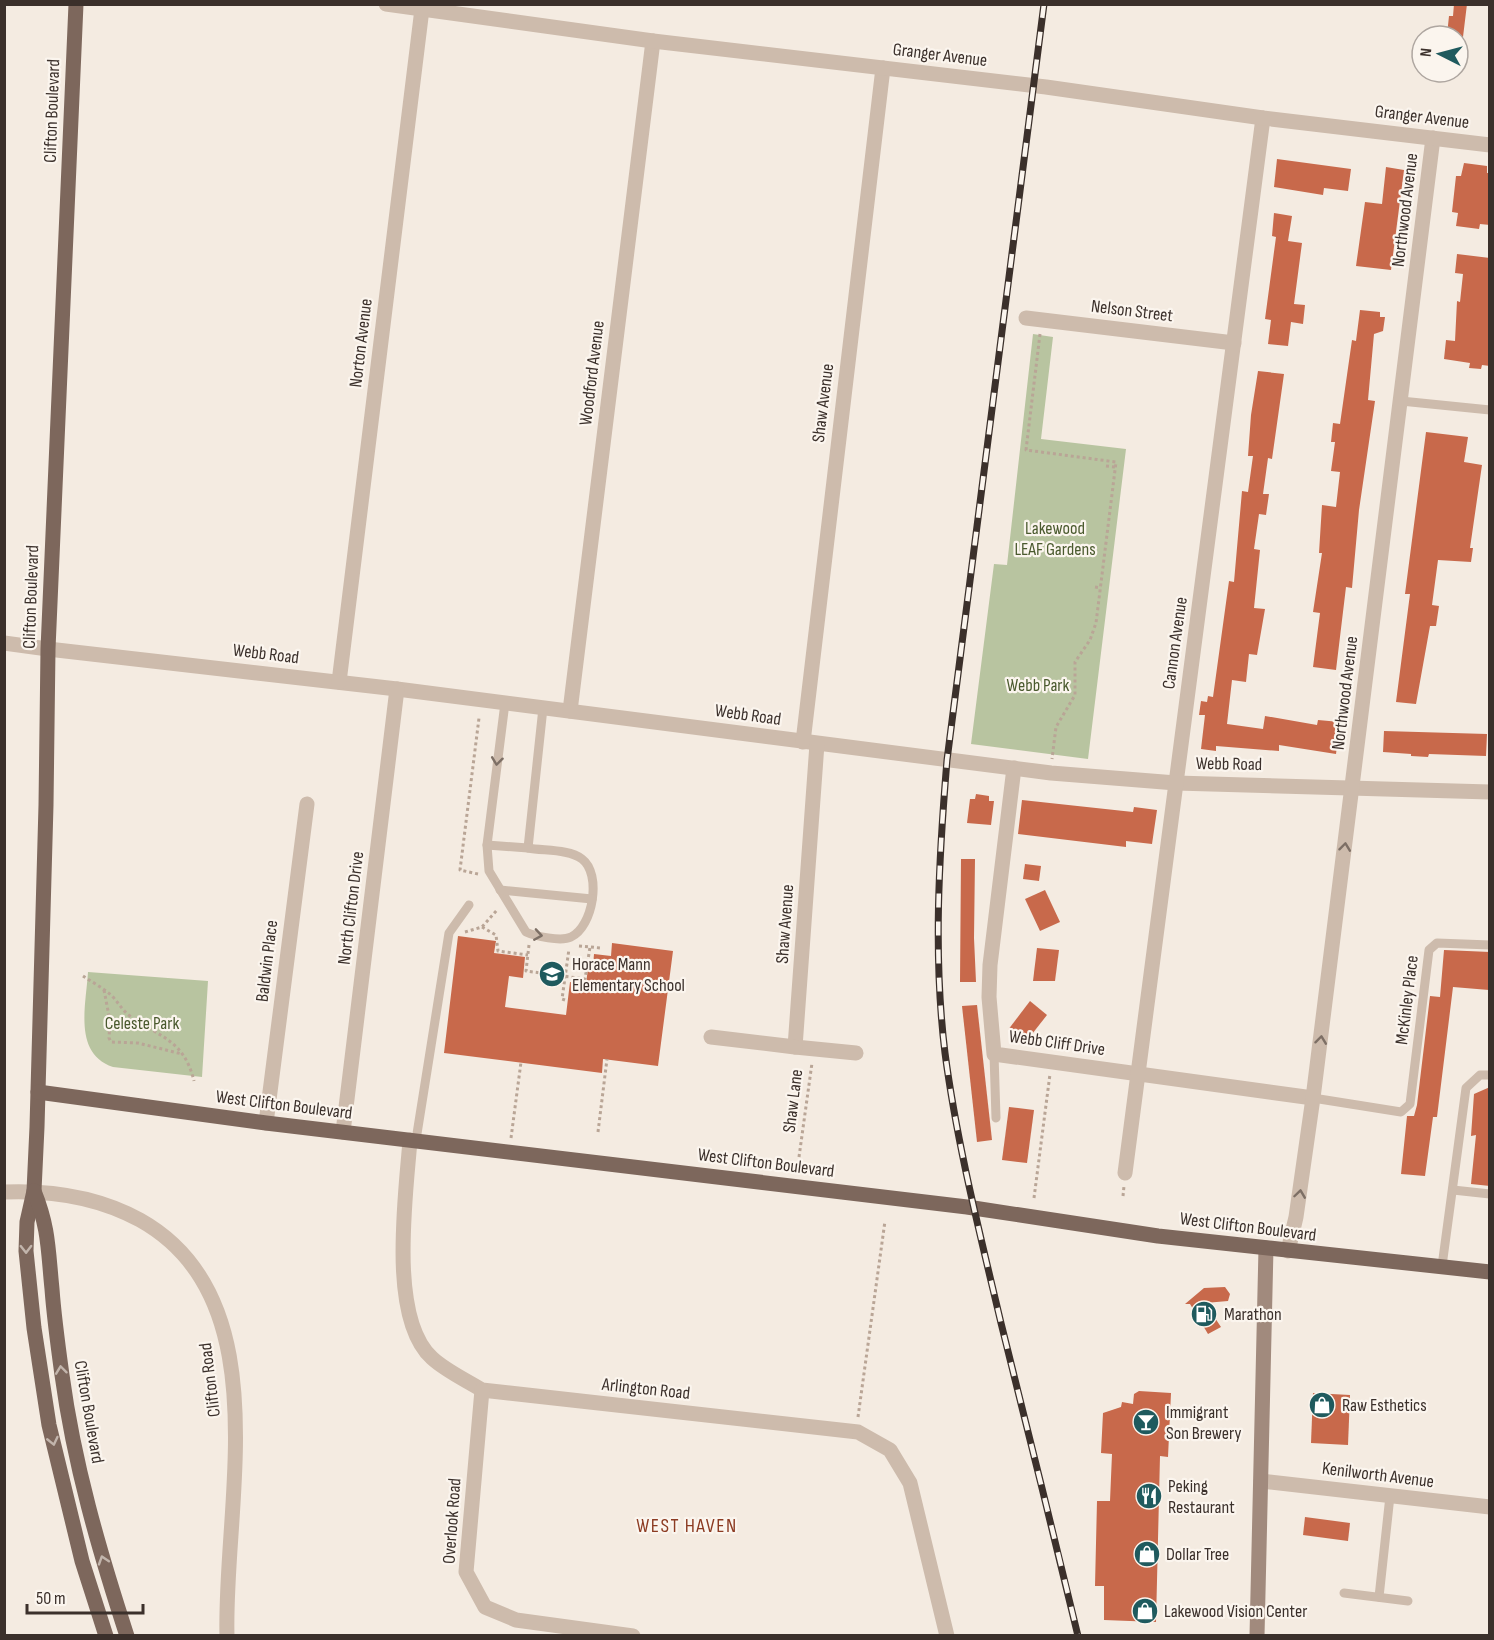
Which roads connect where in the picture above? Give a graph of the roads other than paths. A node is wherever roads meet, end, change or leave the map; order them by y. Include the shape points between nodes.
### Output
1 (76, 4) edge
2 (386, 4) edge
3 (422, 9) junction
4 (653, 41) junction
5 (883, 68) junction
6 (1263, 118) junction
7 (1433, 138) junction
8 (1490, 144) edge
9 (1026, 318) dead end
10 (1234, 343) junction
11 (1401, 401) junction
12 (1490, 410) edge
13 (4, 643) edge
14 (48, 649) junction
15 (339, 682) junction
16 (397, 689) junction
17 (505, 703) junction
18 (543, 708) junction
19 (570, 711) junction
20 (810, 743) junction
21 (1014, 768) junction
22 (1176, 783) junction
23 (1353, 786) junction
24 (1490, 792) edge
25 (307, 804) dead end
26 (487, 845) junction
27 (528, 848) junction
28 (500, 890) junction
29 (592, 899) junction
30 (469, 904) dead end
31 (1490, 945) edge
32 (711, 1037) dead end
33 (795, 1047) junction
34 (856, 1053) dead end
35 (994, 1054) junction
36 (1137, 1073) junction
37 (1490, 1075) edge
38 (38, 1092) junction
39 (1313, 1098) junction
40 (1401, 1112) joint
41 (996, 1118) dead end
42 (266, 1123) junction
43 (343, 1132) junction
44 (413, 1140) junction
45 (1125, 1173) dead end
46 (1453, 1190) junction
47 (34, 1191) junction
48 (4, 1192) edge
49 (1490, 1194) edge
50 (1266, 1248) junction
51 (1288, 1251) junction
52 (1442, 1266) junction
53 (1490, 1272) edge
54 (482, 1390) junction
55 (1261, 1481) junction
56 (1390, 1496) junction
57 (1490, 1507) edge
58 (1344, 1593) dead end
59 (1379, 1597) junction
60 (1408, 1600) dead end
61 (106, 1635) edge
62 (127, 1635) edge
63 (227, 1635) edge
64 (633, 1635) edge
65 (947, 1635) edge
66 (1257, 1635) edge

1 - 14 main road, Clifton Boulevard
2 - 3 street, Granger Avenue
3 - 4 street, Granger Avenue
3 - 15 street, Norton Avenue
4 - 5 street, Granger Avenue
4 - 19 street, Woodford Avenue
5 - 6 street, Granger Avenue
5 - 20 street, Shaw Avenue
6 - 7 street, Granger Avenue
6 - 10 street, Cannon Avenue
7 - 8 street, Granger Avenue
7 - 11 street, Northwood Avenue
9 - 10 street, Nelson Street
10 - 22 street, Cannon Avenue
11 - 12 lane
11 - 23 street, Northwood Avenue
13 - 14 street, Webb Road
14 - 15 street, Webb Road
14 - 38 main road, Clifton Boulevard
15 - 16 street, Webb Road
16 - 17 street, Webb Road
16 - 43 street, North Clifton Drive
17 - 18 street, Webb Road
17 -> 26 lane
18 - 19 street, Webb Road
18 - 27 lane
19 - 20 street, Webb Road
20 - 21 street, Webb Road
20 - 33 street, Shaw Avenue
21 - 22 street, Webb Road
21 - 35 street, Webb Cliff Drive via 990,964 989,1014
22 - 23 street, Webb Road
22 - 36 street, Cannon Avenue
23 - 24 street, Webb Road
39 -> 23 street, Northwood Avenue
25 - 42 street, Baldwin Place
26 - 27 lane
26 - 28 lane via 489,871
27 - 29 lane via 580,857 593,877
28 - 29 lane
28 -> 29 lane via 526,932 566,939 586,923
30 - 44 lane via 449,933
31 - 40 lane, McKinley Place via 1437,943 1429,950 1410,1104
32 - 33 street
33 - 34 street
35 - 36 street, Webb Cliff Drive
35 - 41 lane
36 - 39 street, Webb Cliff Drive
36 - 45 street, Cannon Avenue
37 - 46 lane via 1480,1075 1466,1088
38 - 42 main road, West Clifton Boulevard
38 - 47 main road, Clifton Boulevard
39 - 40 lane, Webb Cliff Drive
51 -> 39 street, Northwood Avenue
42 - 43 main road, West Clifton Boulevard
43 - 44 main road, West Clifton Boulevard
44 - 50 main road, West Clifton Boulevard
44 - 54 street, Arlington Road via 403,1259 411,1326 431,1357
46 - 49 lane
46 - 52 lane
47 - 48 street, Clifton Road
47 -> 61 main road, Clifton Boulevard via 26,1251 49,1425 82,1561
62 -> 47 main road, Clifton Boulevard via 77,1466 51,1288 50,1240
47 - 63 street, Clifton Road via 81,1197 128,1213 162,1232 189,1260 210,1294 230,1359 235,1423
50 - 51 main road, West Clifton Boulevard
50 - 55 main road
51 - 52 main road, West Clifton Boulevard
52 - 53 main road, West Clifton Boulevard
54 - 64 street, Overlook Road via 466,1572 485,1607 516,1620
54 - 65 street, Arlington Road via 858,1432 890,1450 910,1483
55 - 56 street, Kenilworth Avenue
55 - 66 main road
56 - 57 street, Kenilworth Avenue
56 - 59 lane
58 - 59 lane
59 - 60 lane

